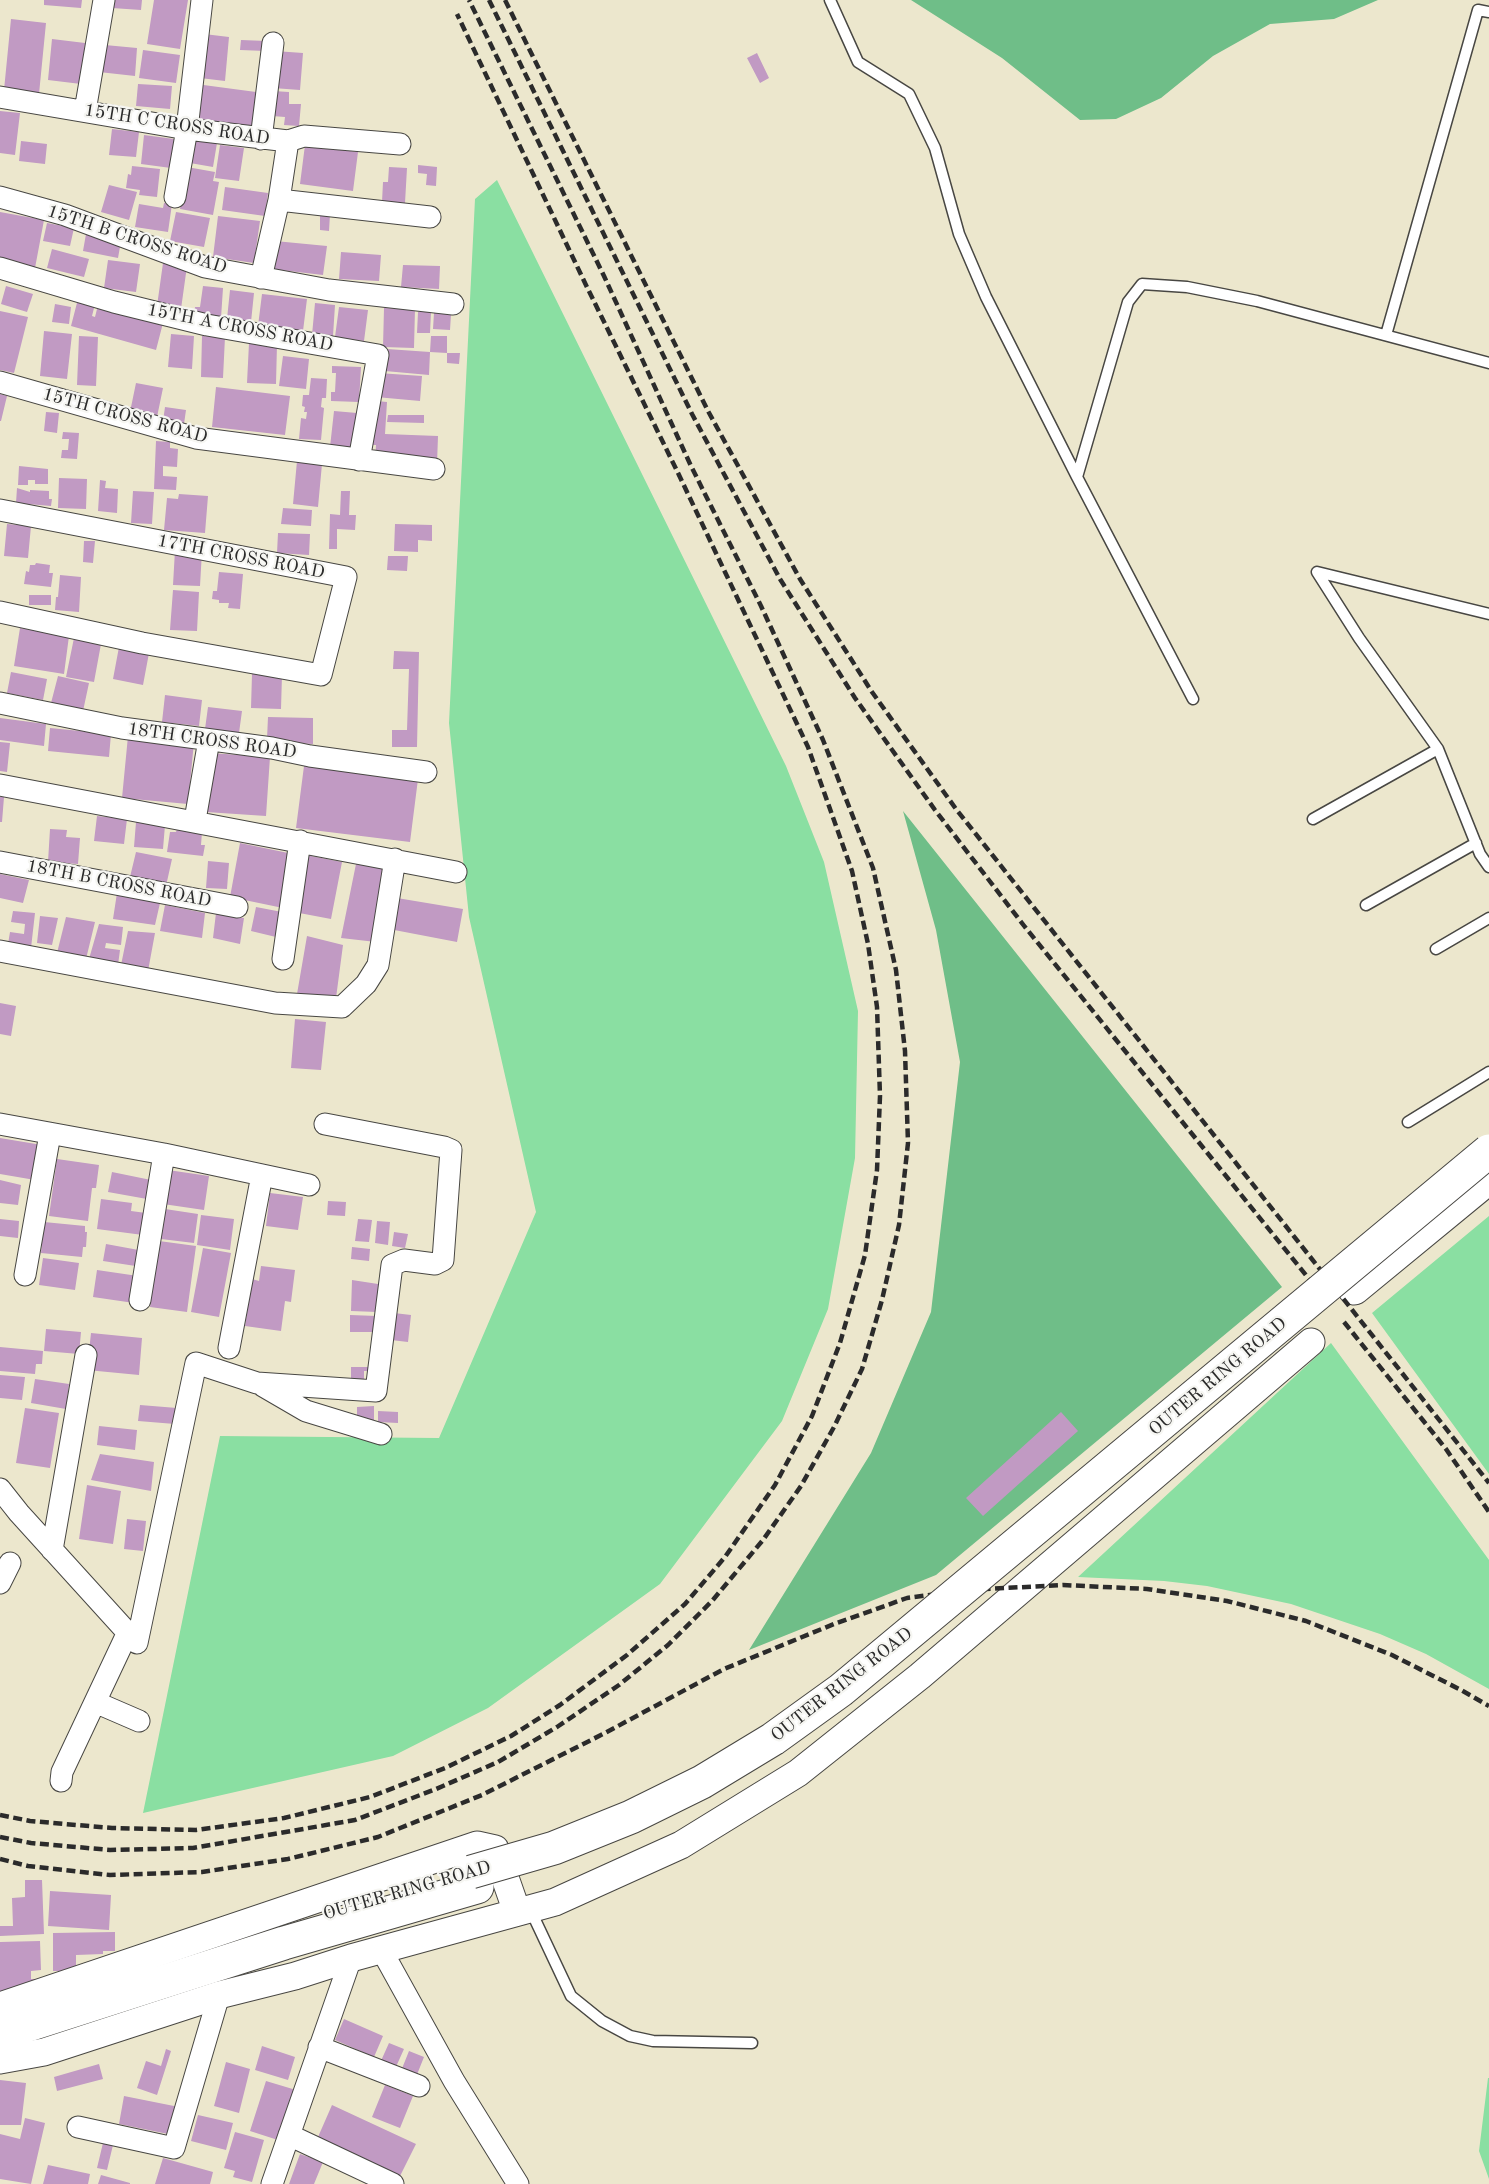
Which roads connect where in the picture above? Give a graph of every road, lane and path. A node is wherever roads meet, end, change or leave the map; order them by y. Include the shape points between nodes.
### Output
1 (104, 0) edge
2 (202, 0) edge
3 (830, 0) edge
4 (1483, 8) edge
5 (273, 44) dead end
6 (0, 97) edge
7 (85, 111) junction
8 (187, 129) junction
9 (261, 139) junction
10 (288, 141) junction
11 (400, 144) dead end
12 (0, 197) edge
13 (175, 197) dead end
14 (279, 200) junction
15 (430, 217) dead end
16 (0, 268) edge
17 (261, 278) junction
18 (453, 304) dead end
19 (1386, 335) junction
20 (1489, 363) edge
21 (0, 382) edge
22 (359, 460) junction
23 (434, 469) dead end
24 (1077, 477) junction
25 (0, 510) edge
26 (0, 612) edge
27 (1489, 614) edge
28 (1193, 699) dead end
29 (0, 703) edge
30 (209, 740) junction
31 (1438, 749) junction
32 (426, 772) dead end
33 (0, 785) edge
34 (1313, 819) dead end
35 (195, 820) junction
36 (300, 841) junction
37 (1476, 843) junction
38 (395, 859) junction
39 (0, 862) edge
40 (1489, 867) edge
41 (456, 872) dead end
42 (1366, 905) dead end
43 (237, 907) dead end
44 (1489, 918) edge
45 (1436, 949) dead end
46 (0, 951) edge
47 (283, 958) dead end
48 (1489, 1072) edge
49 (1408, 1122) dead end
50 (0, 1124) edge
51 (325, 1124) dead end
52 (50, 1134) junction
53 (1489, 1151) edge
54 (165, 1154) junction
55 (262, 1175) junction
56 (1489, 1177) edge
57 (309, 1185) dead end
58 (25, 1275) dead end
59 (140, 1300) dead end
60 (1311, 1342) dead end
61 (229, 1348) dead end
62 (86, 1355) dead end
63 (257, 1383) junction
64 (381, 1434) dead end
65 (0, 1489) edge
66 (52, 1550) junction
67 (10, 1563) dead end
68 (0, 1583) edge
69 (128, 1632) junction
70 (96, 1702) junction
71 (139, 1720) dead end
72 (61, 1781) dead end
73 (474, 1880) junction
74 (523, 1910) junction
75 (382, 1951) junction
76 (351, 1958) junction
77 (219, 1995) junction
78 (0, 2006) edge
79 (0, 2012) edge
80 (0, 2034) edge
81 (752, 2043) dead end
82 (319, 2047) junction
83 (0, 2060) edge
84 (419, 2086) dead end
85 (78, 2127) dead end
86 (289, 2135) junction
87 (272, 2184) edge
88 (393, 2184) edge
89 (518, 2184) edge

1 - 7 street
2 - 8 street
3 - 24 lane via 858,62 909,94 936,148 959,234 986,297
4 - 19 lane
5 - 9 street
6 - 7 street, 15TH C CROSS ROAD
7 - 8 street, 15TH C CROSS ROAD
8 - 9 street, 15TH C CROSS ROAD
8 - 13 street
9 - 10 street, 15TH C CROSS ROAD
10 - 11 street via 304,136
10 - 14 street, 15TH C CROSS ROAD
12 - 17 street, 15TH B CROSS ROAD via 65,215 205,267
14 - 15 street
14 - 17 street, 15TH C CROSS ROAD
16 - 22 street, 15TH A CROSS ROAD via 207,325 378,355
17 - 18 street, 15TH B CROSS ROAD
19 - 20 lane
19 - 24 lane via 1257,301 1187,287 1142,284 1128,302
21 - 22 street, 15TH CROSS ROAD via 196,438
22 - 23 street, 15TH CROSS ROAD
24 - 28 lane
25 - 26 street, 17TH CROSS ROAD via 346,577 321,675 142,643
27 - 31 lane via 1317,572
29 - 30 street, 18TH CROSS ROAD via 122,728
30 - 32 street, 18TH CROSS ROAD
30 - 35 street
31 - 34 lane
31 - 37 lane
33 - 35 street
35 - 36 street
36 - 38 street
36 - 47 street
37 - 40 lane
37 - 42 lane
38 - 41 street
38 - 46 street via 378,965 366,984 342,1006 275,1003
39 - 43 street, 18TH B CROSS ROAD
44 - 45 lane
48 - 49 lane
50 - 52 street
51 - 63 street via 451,1150 443,1260 435,1264 404,1260 392,1265 376,1391
52 - 54 street
52 - 58 street
53 - 73 highway, OUTER RING ROAD, bridge via 850,1683 773,1740 702,1782 631,1817
54 - 55 street
54 - 59 street
55 - 57 street
55 - 61 street
56 - 73 highway, OUTER RING ROAD via 1270,1353 1073,1526 849,1706 791,1747 637,1833 560,1864
60 - 74 street via 920,1676 798,1773 681,1845 555,1902
62 - 66 street
63 - 64 street via 306,1411
63 - 69 street via 196,1363 137,1643
65 - 66 street
66 - 69 street
67 - 68 street
69 - 70 street
70 - 71 street
70 - 72 street
73 - 79 highway, OUTER RING ROAD
73 - 80 highway, OUTER RING ROAD
74 - 75 street
74 - 78 street via 495,1849 477,1845
74 - 81 lane via 572,1996 602,2021 630,2036 653,2041
75 - 76 street
75 - 89 street via 454,2081
76 - 77 street
76 - 82 street
77 - 83 street via 44,2052
77 - 85 street via 174,2148
82 - 84 street
82 - 86 street
86 - 87 street
86 - 88 street

